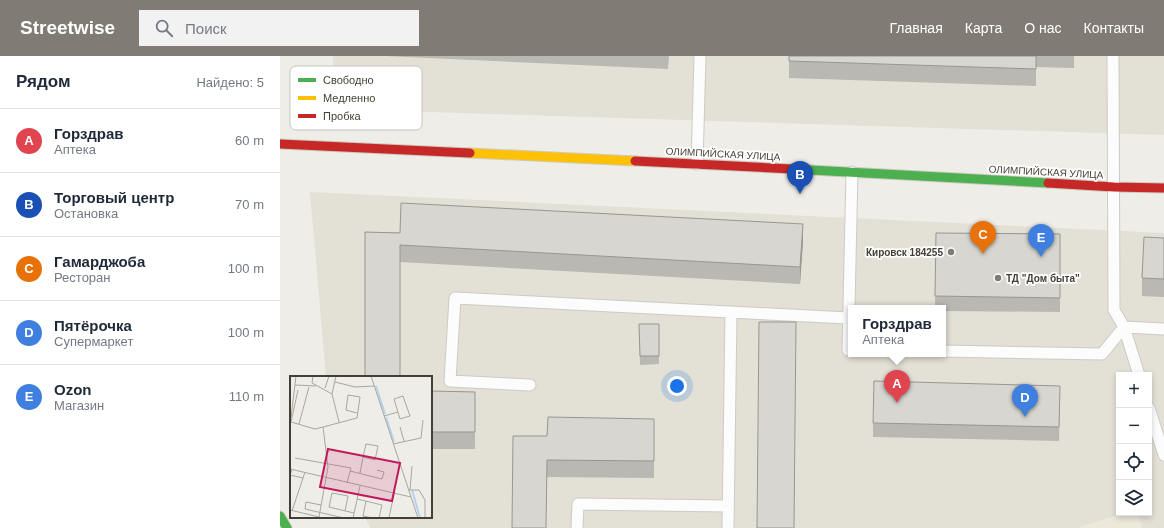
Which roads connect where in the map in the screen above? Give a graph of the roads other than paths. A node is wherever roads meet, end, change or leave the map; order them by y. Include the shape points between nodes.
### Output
1 (700, 56) edge
2 (1113, 56) edge
3 (280, 144) edge
4 (697, 164) junction
5 (852, 172) junction
6 (1114, 187) junction
7 (1164, 188) edge
8 (848, 305) edge
9 (731, 312) junction
10 (848, 318) joint
11 (1124, 327) junction
12 (1164, 329) edge
13 (848, 350) edge
14 (946, 351) edge
15 (1138, 372) edge
16 (530, 385) dead end
17 (1152, 417) edge
18 (1164, 455) edge
19 (728, 506) junction
20 (280, 516) edge
21 (287, 528) edge
22 (577, 528) edge
23 (728, 528) edge

1 - 4 lane
2 - 6 lane
3 - 4 street, ОЛИМПИЙСКАЯ УЛИЦА
4 - 5 street, ОЛИМПИЙСКАЯ УЛИЦА
5 - 6 street, ОЛИМПИЙСКАЯ УЛИЦА
5 - 8 lane
6 - 7 street, ОЛИМПИЙСКАЯ УЛИЦА
6 - 11 lane via 1114,310
9 - 10 lane
9 - 16 lane via 454,298 450,381
9 - 19 lane
10 - 13 lane
11 - 12 lane
11 - 14 lane via 1102,354
11 - 15 lane
17 - 18 lane
19 - 22 lane via 578,504
19 - 23 lane
20 - 21 street

